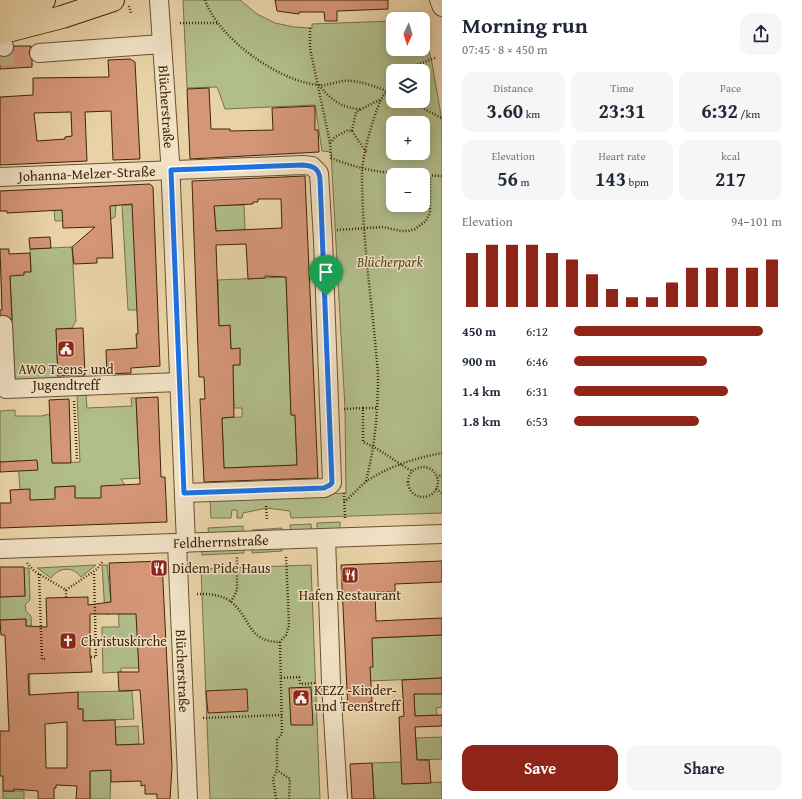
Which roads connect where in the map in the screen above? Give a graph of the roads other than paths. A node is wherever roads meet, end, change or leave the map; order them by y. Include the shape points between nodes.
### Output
1 (44, 0) edge
2 (159, 0) edge
3 (439, 0) edge
4 (121, 2) edge
5 (442, 7) edge
6 (0, 11) edge
7 (1, 38) edge
8 (162, 44) junction
9 (39, 53) dead end
10 (171, 170) junction
11 (0, 177) edge
12 (3, 325) dead end
13 (179, 382) junction
14 (184, 493) junction
15 (442, 534) edge
16 (326, 538) junction
17 (182, 543) junction
18 (0, 549) edge
19 (188, 799) edge
20 (338, 799) edge

1 - 6 main road
2 - 8 street, Blücherstraße
3 - 5 street
4 - 7 main road via 62,17
8 - 9 street
8 - 10 street, Blücherstraße
10 - 11 street, Johanna-Melzer-Straße
10 - 13 street, Blücherstraße
10 - 14 street, Johanna-Melzer-Straße via 303,165 312,166 319,173 324,240 332,481 337,489
12 - 13 street via 6,389
13 - 14 street, Blücherstraße
14 - 17 street, Blücherstraße
15 - 16 street, Feldherrnstraße
16 - 17 street, Feldherrnstraße
16 - 20 street
17 - 18 street, Feldherrnstraße
17 - 19 street, Blücherstraße

